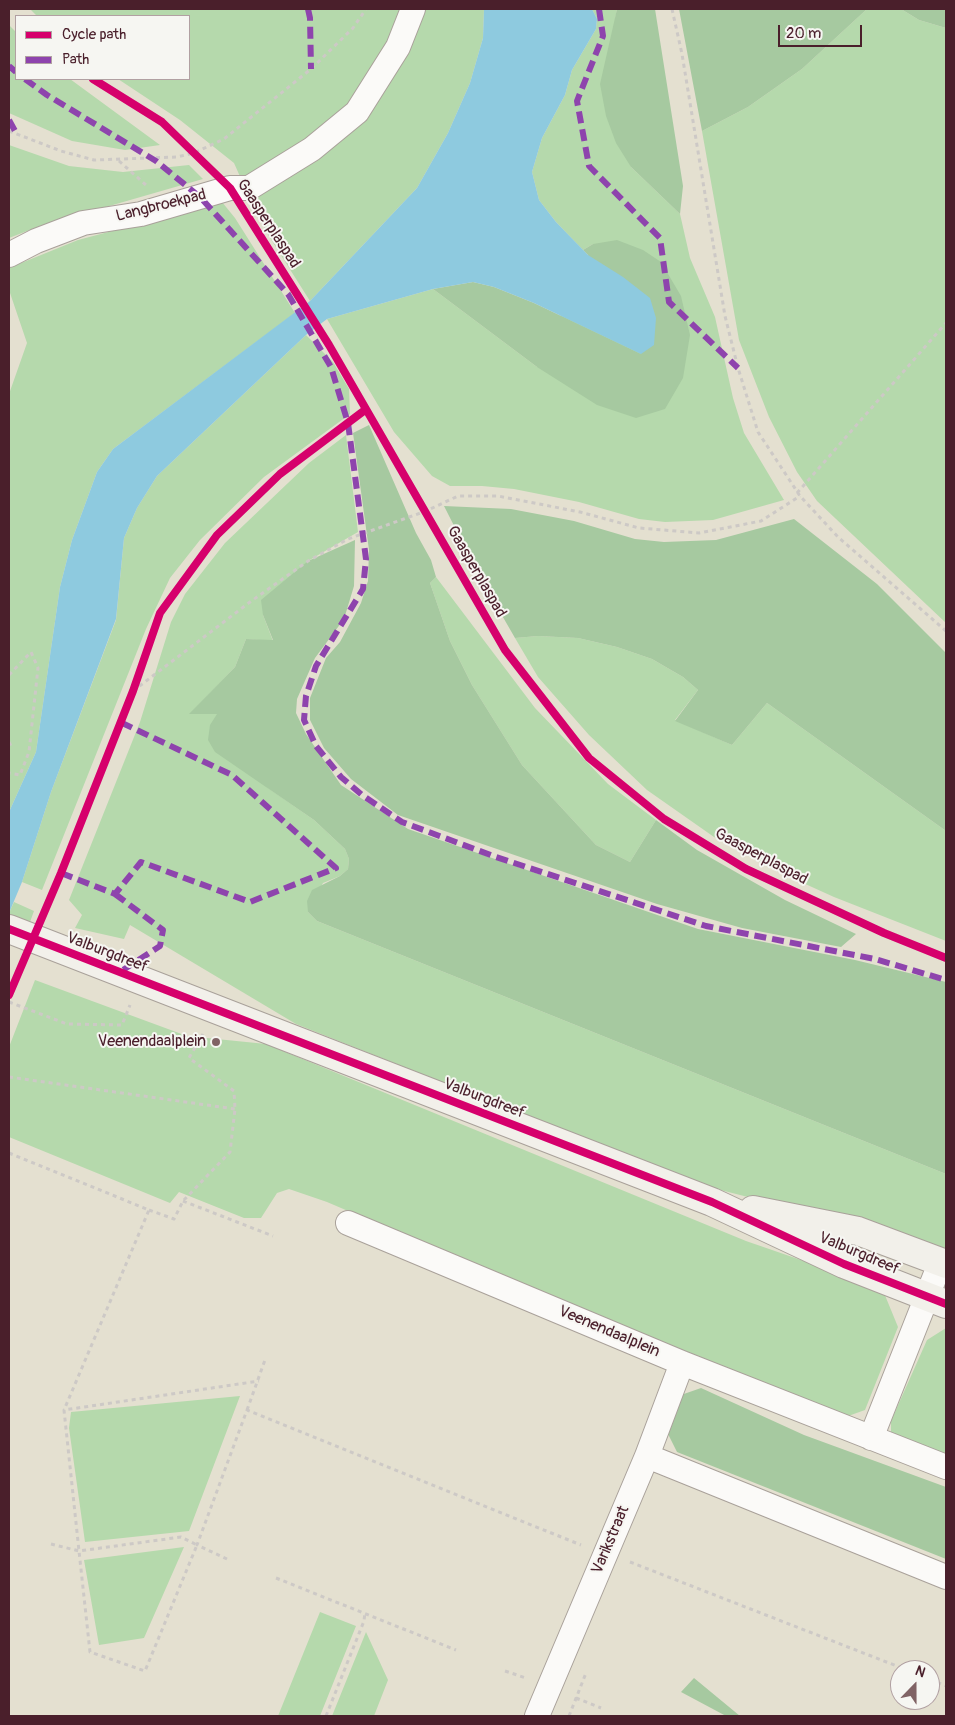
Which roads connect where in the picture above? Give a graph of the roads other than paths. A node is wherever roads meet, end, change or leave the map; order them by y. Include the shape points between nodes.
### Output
1 (413, 9) edge
2 (9, 255) edge
3 (9, 929) edge
4 (712, 1202) junction
5 (348, 1223) dead end
6 (944, 1262) edge
7 (937, 1301) edge
8 (682, 1363) junction
9 (871, 1438) junction
10 (647, 1456) junction
11 (946, 1467) edge
12 (946, 1576) edge
13 (537, 1716) edge

1 - 2 street, Langbroekpad via 398,47 356,112 312,149 249,188 230,188 141,214 83,223
3 - 4 street, Valburgdreef
4 - 6 street, Valburgdreef via 858,1230
4 - 7 street, Valburgdreef via 844,1264
5 - 8 street, Veenendaalplein
6 - 7 street
7 - 9 street
8 - 9 street, Veenendaalplein
8 - 10 street, Varikstraat
9 - 11 street, Veenendaalplein
10 - 12 street
10 - 13 street, Varikstraat

